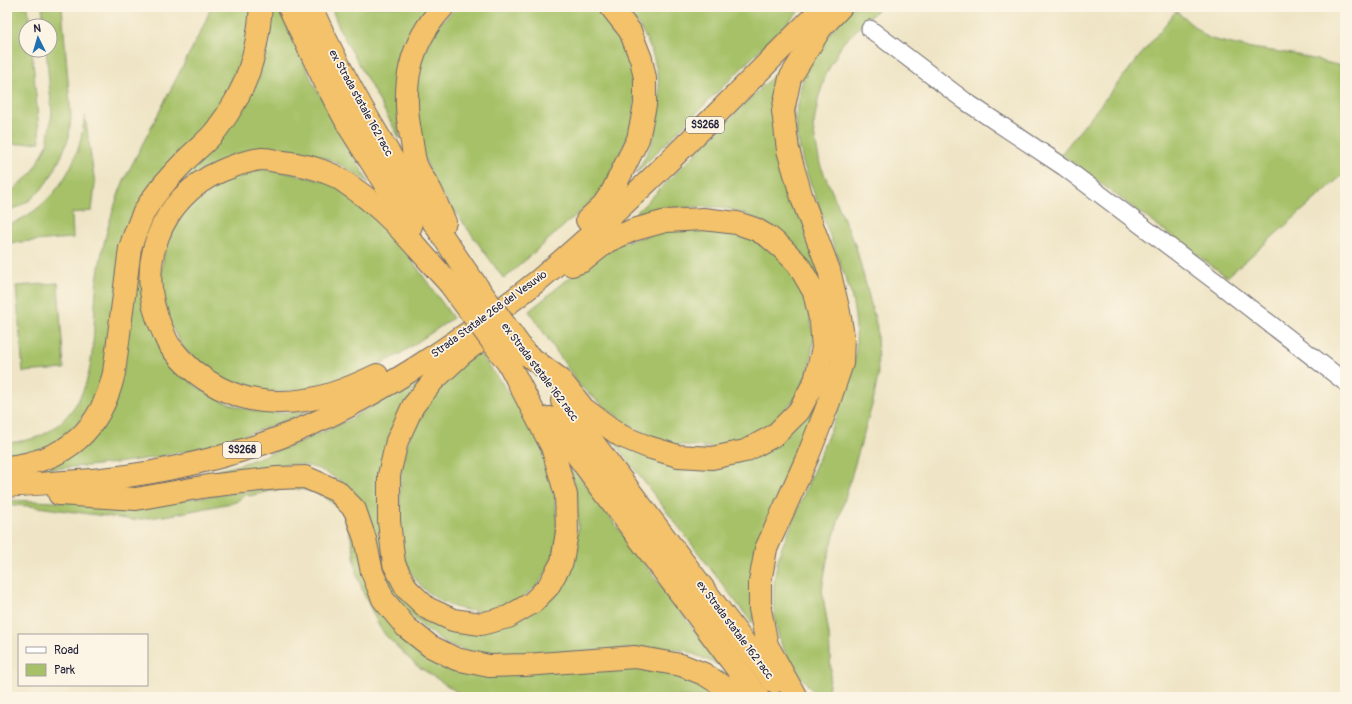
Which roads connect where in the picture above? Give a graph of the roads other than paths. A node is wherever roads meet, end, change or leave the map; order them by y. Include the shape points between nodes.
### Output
1 (261, 7) edge
2 (289, 7) edge
3 (311, 7) edge
4 (443, 7) edge
5 (611, 7) edge
6 (823, 7) edge
7 (841, 7) edge
8 (870, 29) dead end
9 (466, 270) junction
10 (540, 279) junction
11 (449, 283) junction
12 (509, 302) junction
13 (464, 336) junction
14 (518, 360) junction
15 (1345, 382) edge
16 (7, 467) edge
17 (12, 486) edge
18 (747, 695) edge
19 (786, 697) edge
20 (796, 697) edge

1 - 16 highway via 259,34 250,69 237,99 217,130 154,196 137,229 130,248 111,388 99,414 74,443 40,460
2 - 11 highway, ex Strada statale 162 racc via 351,130
3 - 9 highway, ex Strada statale 162 racc via 372,126 416,198
4 - 9 highway via 432,19 413,56 407,80 407,119 416,164
5 - 12 highway via 630,31 645,78 645,105 638,139 603,205 544,257
6 - 10 highway, Strada Statale 268 del Vesuvio / SS268 via 629,199
7 - 20 highway via 821,28 790,78 784,111 788,150 802,198 829,270 843,336 842,363 829,402 766,549 760,582 760,609 767,645
8 - 15 street via 965,101 1064,167 1215,280
9 - 14 highway, ex Strada statale 162 racc, bridge
10 - 12 highway, Strada Statale 268 del Vesuvio / SS268
10 - 14 highway via 583,260 608,241 633,230 666,221 703,219 737,223 755,229 769,237 798,264 814,292 823,348 815,381 799,411 775,435 745,451 712,458 678,456 621,436 584,409 560,379
11 - 13 highway via 389,217 336,176 299,163 262,159 233,166 212,175 178,200 162,224 152,255 152,297 156,315 169,345 189,368 229,393 279,402 324,396 351,388 414,353
11 - 14 highway, ex Strada statale 162 racc, bridge
12 - 13 highway, Strada Statale 268 del Vesuvio / SS268
12 - 14 highway via 480,340 432,381 413,406 397,441 389,475 389,521 394,564 407,589 427,608 453,620 481,624 508,617 532,602 548,587 562,562 567,532 566,495 552,446
13 - 17 highway, Strada Statale 268 del Vesuvio / SS268 via 342,410 256,446 210,459 133,475
14 - 18 highway, ex Strada statale 162 racc
14 - 19 highway, ex Strada statale 162 racc
17 - 18 highway via 136,499 208,486 305,477 337,491 355,510 382,599 406,627 430,646 456,659 489,666 635,657 681,665

